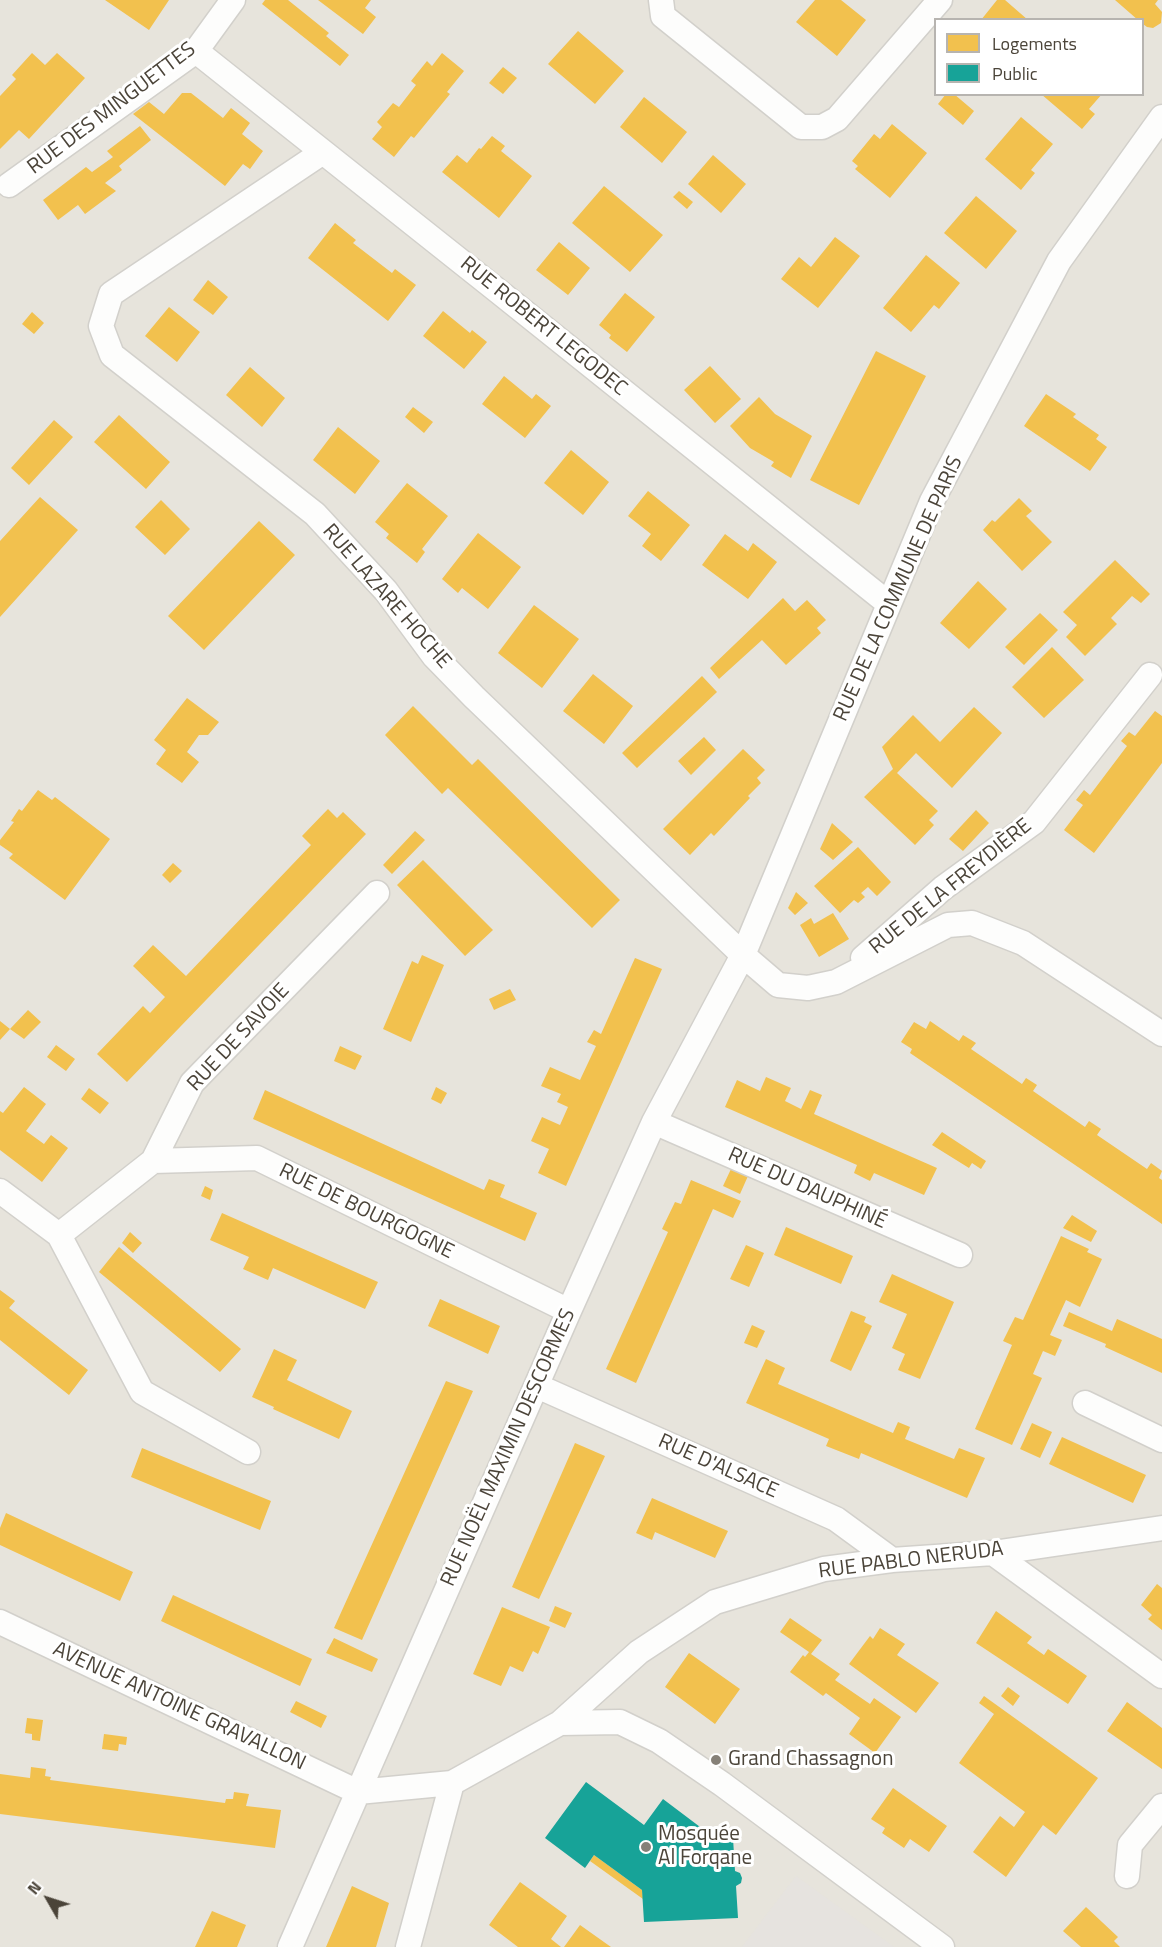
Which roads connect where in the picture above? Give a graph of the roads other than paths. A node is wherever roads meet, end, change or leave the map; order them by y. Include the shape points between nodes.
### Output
1 (233, 0) edge
2 (661, 0) edge
3 (940, 0) edge
4 (196, 51) junction
5 (1162, 117) edge
6 (323, 152) junction
7 (9, 185) dead end
8 (889, 604) junction
9 (1150, 675) dead end
10 (377, 893) dead end
11 (743, 955) junction
12 (836, 982) junction
13 (1162, 1034) edge
14 (654, 1122) junction
15 (153, 1161) junction
16 (0, 1191) edge
17 (59, 1235) junction
18 (960, 1256) dead end
19 (569, 1311) junction
20 (537, 1386) junction
21 (1085, 1403) dead end
22 (1162, 1440) edge
23 (248, 1452) dead end
24 (1162, 1528) edge
25 (993, 1553) junction
26 (892, 1560) junction
27 (0, 1622) edge
28 (1162, 1676) edge
29 (560, 1722) junction
30 (452, 1783) junction
31 (358, 1792) junction
32 (1162, 1806) edge
33 (1127, 1876) dead end
34 (290, 1947) edge
35 (408, 1947) edge
36 (942, 1947) edge

1 - 4 street, RUE DES MINGUETTES
2 - 3 street via 663,16 801,127 822,127 837,119
4 - 6 street, RUE ROBERT LEGODEC
4 - 7 street, RUE DES MINGUETTES
5 - 8 street, RUE DE LA COMMUNE DE PARIS via 1059,261 932,501
6 - 8 street, RUE ROBERT LEGODEC
6 - 11 street, RUE LAZARE HOCHE via 111,294 101,326 112,355 315,514 386,591 434,656
8 - 11 street, RUE DE LA COMMUNE DE PARIS
9 - 12 street, RUE DE LA FREYDIÈRE via 1034,822 943,888
10 - 15 street, RUE DE SAVOIE via 192,1083
11 - 12 street, RUE LAZARE HOCHE via 778,985 808,988
11 - 14 street, RUE NOËL MAXIMIN DESCORMES
12 - 13 street via 948,925 972,923 1023,943
14 - 18 street, RUE DU DAUPHINÉ
14 - 19 street, RUE NOËL MAXIMIN DESCORMES
15 - 17 street, RUE DE SAVOIE
15 - 19 street, RUE DE BOURGOGNE via 257,1158
16 - 17 street
17 - 23 street via 142,1392
19 - 20 street, RUE NOËL MAXIMIN DESCORMES
20 - 26 street, RUE D'ALSACE via 836,1519
20 - 31 street, RUE NOËL MAXIMIN DESCORMES
21 - 22 street
24 - 25 street, RUE PABLO NERUDA
25 - 26 street, RUE PABLO NERUDA
25 - 28 street
26 - 29 street, RUE PABLO NERUDA via 824,1569 715,1602 639,1652
27 - 31 street, AVENUE ANTOINE GRAVALLON
29 - 30 street, RUE PABLO NERUDA
29 - 36 street via 620,1722 659,1741
30 - 31 street
30 - 35 street
31 - 34 street, RUE NOËL MAXIMIN DESCORMES
32 - 33 street via 1130,1845

